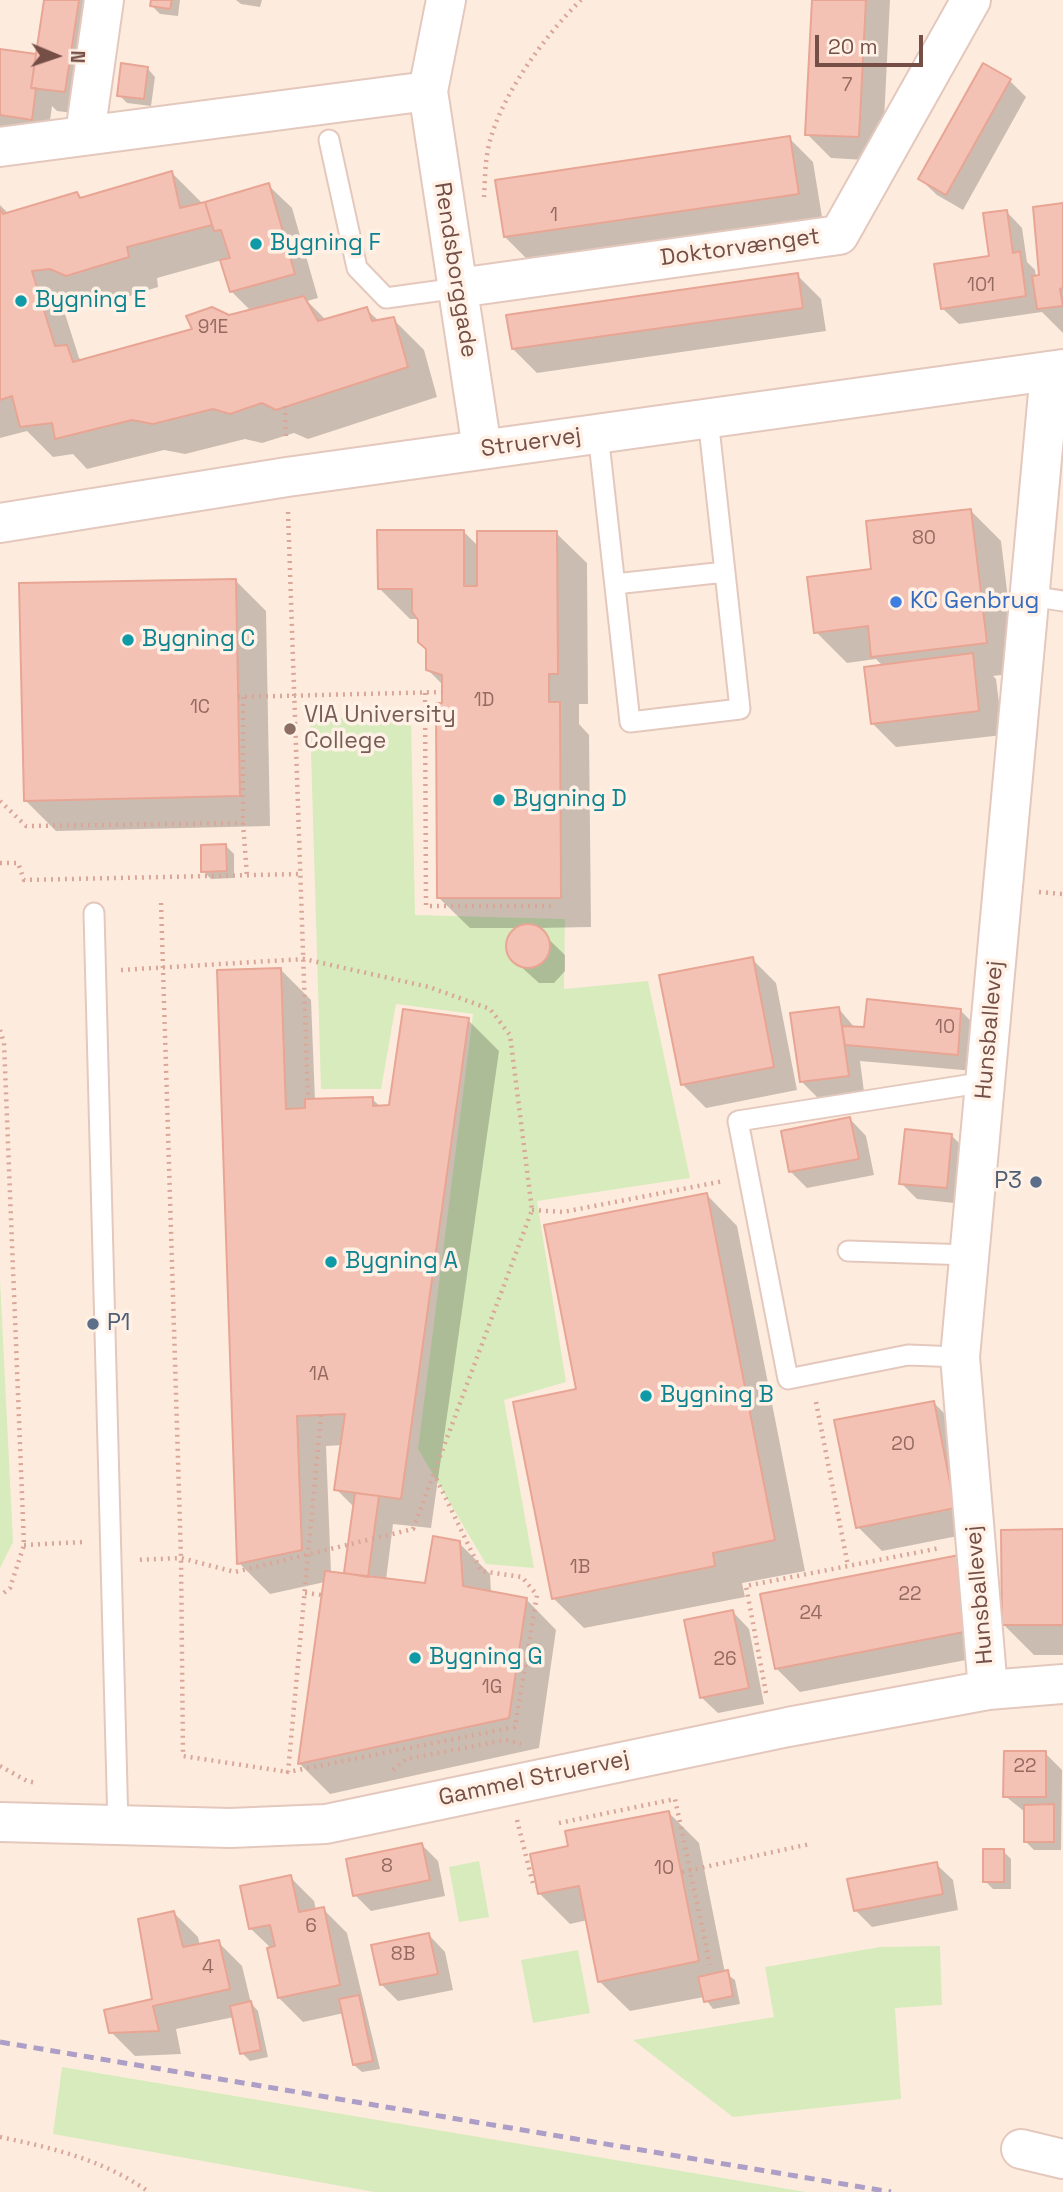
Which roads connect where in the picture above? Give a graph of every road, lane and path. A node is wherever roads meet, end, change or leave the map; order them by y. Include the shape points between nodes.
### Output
1 (104, 0) edge
2 (446, 0) edge
3 (581, 0) edge
4 (971, 0) edge
5 (428, 91) junction
6 (85, 134) junction
7 (329, 140) dead end
8 (0, 147) edge
9 (484, 200) dead end
10 (458, 288) junction
11 (1057, 370) edge
12 (285, 406) dead end
13 (708, 418) junction
14 (598, 433) junction
15 (482, 449) junction
16 (287, 477) junction
17 (0, 523) edge
18 (725, 572) junction
19 (615, 584) junction
20 (1046, 598) edge
21 (442, 692) dead end
22 (425, 693) junction
23 (295, 695) junction
24 (0, 801) edge
25 (243, 823) junction
26 (0, 863) edge
27 (300, 874) junction
28 (247, 876) junction
29 (161, 903) dead end
30 (553, 906) dead end
31 (94, 913) dead end
32 (304, 959) junction
33 (165, 968) junction
34 (96, 971) junction
35 (0, 1030) edge
36 (986, 1082) junction
37 (308, 1099) dead end
38 (749, 1176) junction
39 (532, 1210) junction
40 (848, 1251) dead end
41 (970, 1255) junction
42 (960, 1357) junction
43 (810, 1374) junction
44 (321, 1415) dead end
45 (433, 1473) junction
46 (110, 1540) junction
47 (975, 1541) junction
48 (24, 1545) junction
49 (309, 1556) junction
50 (181, 1558) junction
51 (111, 1561) junction
52 (848, 1566) junction
53 (306, 1593) junction
54 (322, 1595) dead end
55 (0, 1596) edge
56 (1063, 1684) edge
57 (988, 1690) junction
58 (774, 1730) junction
59 (529, 1747) dead end
60 (0, 1766) edge
61 (288, 1772) junction
62 (388, 1775) dead end
63 (40, 1783) dead end
64 (509, 1785) junction
65 (0, 1822) edge
66 (559, 1823) dead end
67 (118, 1826) junction
68 (810, 1844) dead end
69 (690, 1870) junction
70 (682, 1872) dead end
71 (534, 1888) dead end
72 (710, 1965) dead end
73 (0, 2137) edge
74 (1021, 2150) dead end
75 (1063, 2159) edge
76 (149, 2192) edge

1 - 6 street
2 - 5 street, Rendsborggade
3 - 9 path via 561,20 501,108 488,149
4 - 10 street, Doktorvænget via 839,235
5 - 6 street
5 - 10 street, Rendsborggade
6 - 8 street
7 - 10 lane via 357,268 386,298
10 - 15 street, Rendsborggade
11 - 13 street, Struervej
11 - 20 street, Hunsballevej
12 - 16 path
13 - 14 street, Struervej
13 - 18 lane
14 - 15 street, Struervej
14 - 19 lane
15 - 16 street, Struervej
16 - 17 street, Struervej
16 - 23 path
18 - 19 lane
18 - 19 lane via 740,709 631,722
20 - 36 street, Hunsballevej
21 - 22 path
22 - 23 path
22 - 30 path via 426,906
23 - 25 path via 241,697
23 - 27 path
24 - 25 path via 26,827
25 - 28 path
26 - 28 path via 18,863 24,880
27 - 28 path
27 - 32 path
29 - 33 path
31 - 34 lane
32 - 33 path
32 - 37 path
32 - 39 path via 429,987 490,1009 510,1035
33 - 34 path
33 - 50 path
34 - 46 lane
35 - 48 path
36 - 38 lane via 738,1121
36 - 41 street, Hunsballevej
38 - 39 path via 564,1212
38 - 43 lane via 788,1379
39 - 45 path
40 - 41 lane
41 - 42 street, Hunsballevej
42 - 43 lane via 908,1355
42 - 47 street, Hunsballevej
43 - 52 path
44 - 49 path
45 - 49 path via 413,1529
45 - 61 path via 481,1571 522,1577 537,1595 515,1727
46 - 48 path
46 - 51 lane
47 - 52 path
47 - 57 street, Hunsballevej
48 - 55 path via 10,1588
49 - 50 path via 235,1572
49 - 53 path
50 - 51 path
50 - 61 path via 183,1756
51 - 67 lane
52 - 58 path via 746,1586
53 - 54 path
53 - 61 path
56 - 57 street, Gammel Struervej
57 - 58 street, Gammel Struervej
58 - 64 street, Gammel Struervej
59 - 62 path via 506,1740 405,1759
60 - 63 path
64 - 67 street, Gammel Struervej via 326,1824
64 - 71 path
65 - 67 street, Gammel Struervej
66 - 69 path via 675,1799
68 - 69 path
69 - 70 path
69 - 72 path
73 - 76 path via 58,2149 122,2173
74 - 75 street

